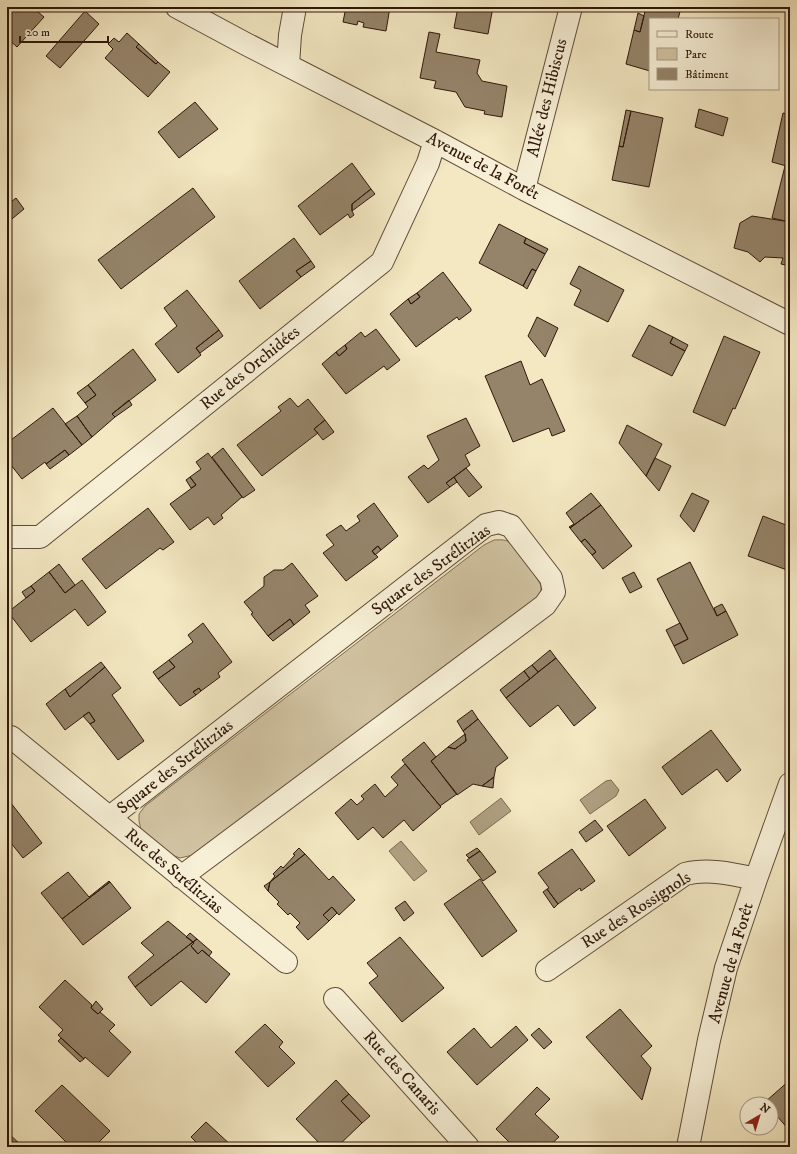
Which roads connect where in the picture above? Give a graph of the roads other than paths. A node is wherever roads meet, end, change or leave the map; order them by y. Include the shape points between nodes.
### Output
1 (177, 7) edge
2 (295, 7) edge
3 (571, 7) edge
4 (288, 65) junction
5 (435, 141) junction
6 (524, 189) junction
7 (790, 324) edge
8 (7, 537) edge
9 (7, 740) edge
10 (790, 784) edge
11 (110, 817) junction
12 (182, 877) junction
13 (756, 879) junction
14 (286, 962) dead end
15 (547, 970) dead end
16 (335, 999) dead end
17 (468, 1147) edge
18 (688, 1147) edge

1 - 4 street, Avenue de la Forêt
2 - 4 street
3 - 6 street, Allée des Hibiscus
4 - 5 street, Avenue de la Forêt
5 - 6 street, Avenue de la Forêt
5 - 8 street, Rue des Orchidées via 428,163 382,262 40,537
6 - 7 street, Avenue de la Forêt
9 - 11 street, Rue des Strélitzias via 11,737
10 - 13 street, Avenue de la Forêt
11 - 12 street, Rue des Strélitzias
11 - 12 street, Square des Strélitzias via 486,525 499,522 511,526 551,578 554,592 545,606
12 - 14 street, Rue des Strélitzias
13 - 15 street, Rue des Rossignols via 722,872 696,871 685,874
13 - 18 street, Avenue de la Forêt via 726,968
16 - 17 street, Rue des Canaris

